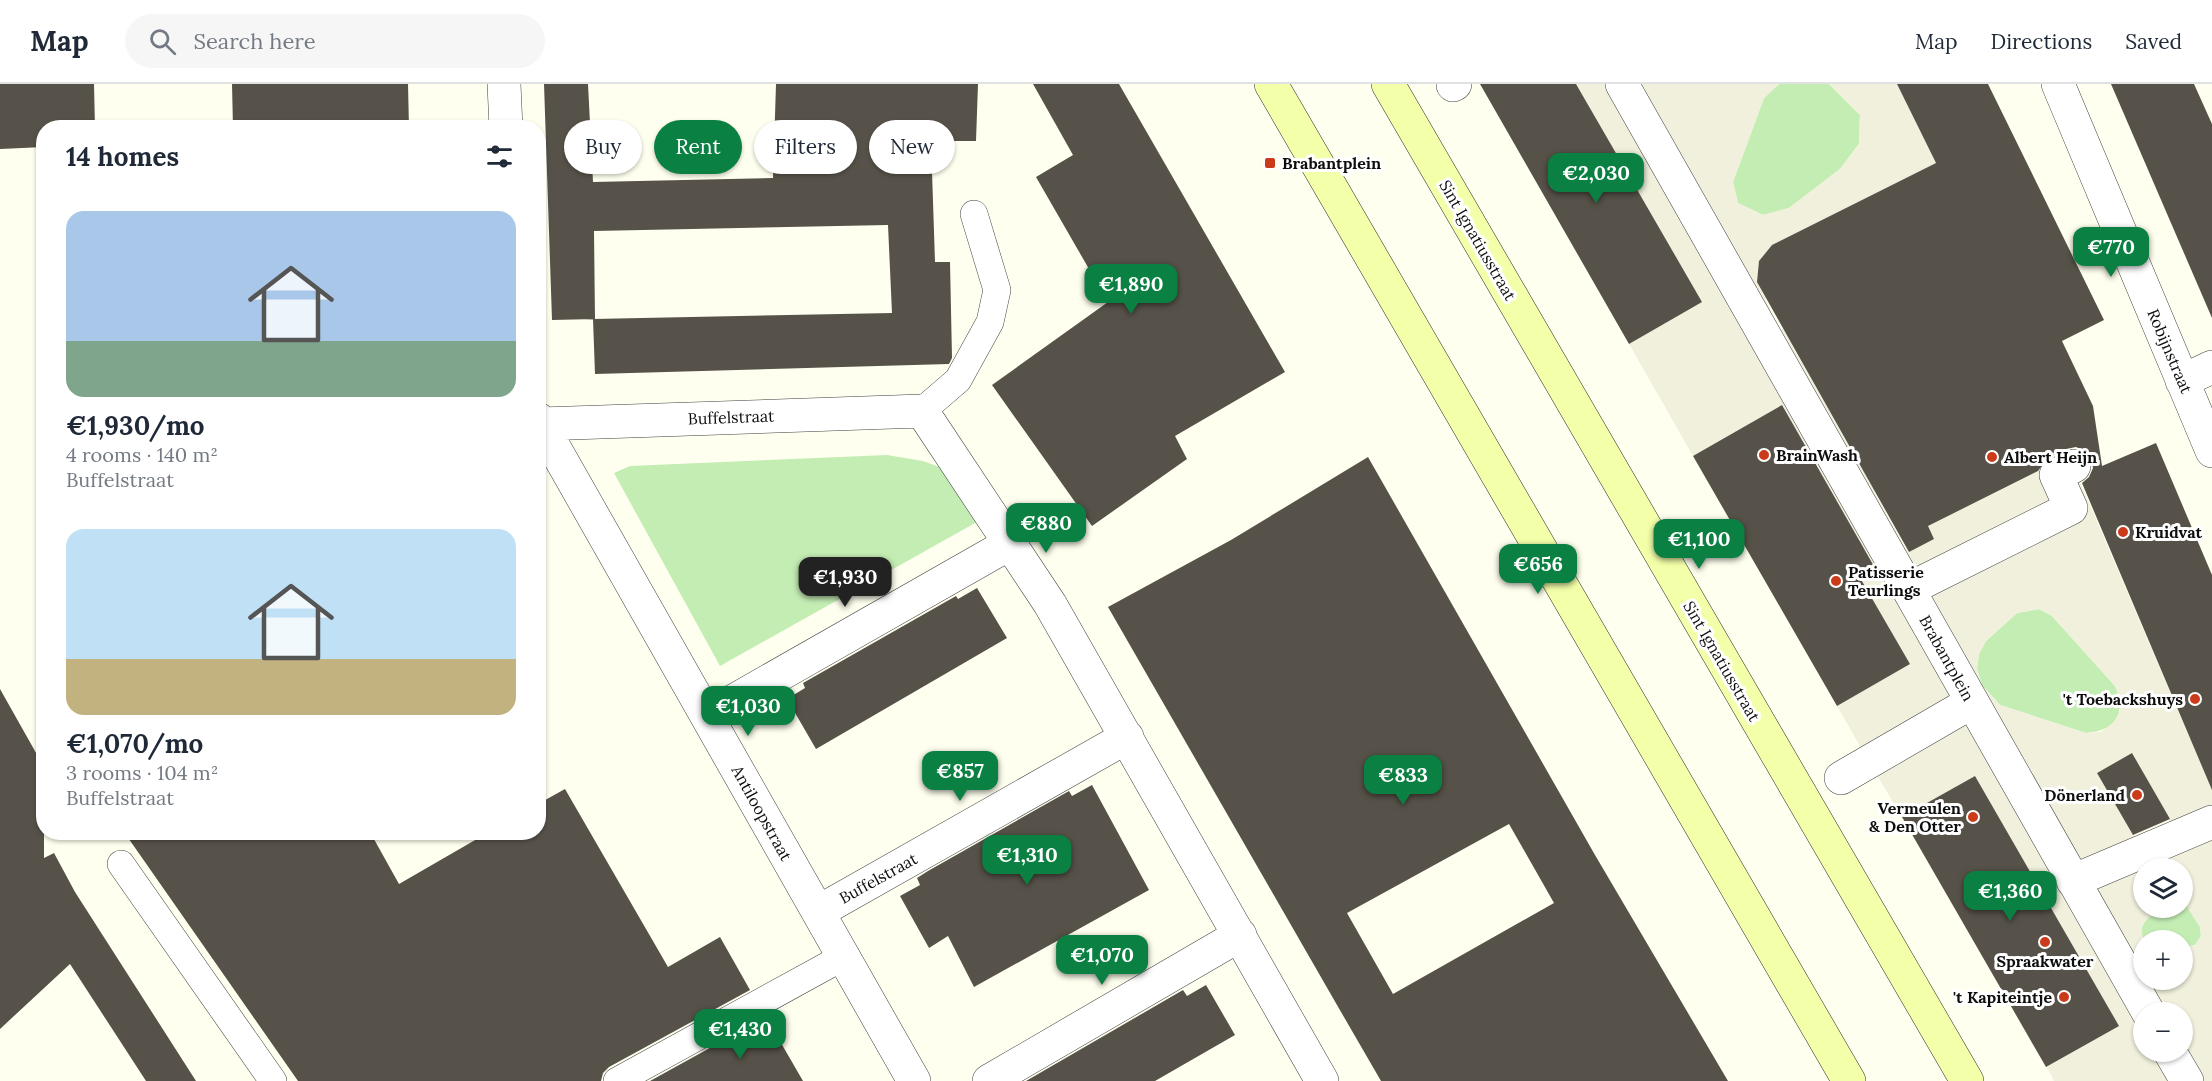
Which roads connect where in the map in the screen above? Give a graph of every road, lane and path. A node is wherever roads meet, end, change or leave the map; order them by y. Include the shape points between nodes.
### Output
1 (504, 84) edge
2 (1271, 84) edge
3 (1388, 84) edge
4 (1622, 84) edge
5 (2058, 84) edge
6 (506, 120) edge
7 (974, 214) dead end
8 (2212, 367) edge
9 (2182, 381) junction
10 (922, 411) junction
11 (546, 421) edge
12 (546, 432) edge
13 (2212, 451) edge
14 (2074, 466) dead end
15 (1009, 544) junction
16 (1908, 589) junction
17 (1972, 702) junction
18 (707, 716) junction
19 (1127, 737) junction
20 (1841, 778) dead end
21 (2212, 822) edge
22 (121, 864) dead end
23 (2073, 880) junction
24 (818, 912) junction
25 (1240, 935) junction
26 (843, 957) junction
27 (2142, 1002) edge
28 (273, 1081) edge
29 (618, 1081) edge
30 (914, 1081) edge
31 (989, 1081) edge
32 (1322, 1081) edge
33 (1849, 1081) edge
34 (1967, 1081) edge

1 - 6 street
2 - 33 main road
3 - 34 main road, Sint Ignatiusstraat
4 - 16 street, Brabantplein
5 - 9 street, Robijnstraat
7 - 10 lane via 997,290 990,322 958,380
8 - 9 street
9 - 13 street, Robijnstraat
10 - 11 street, Buffelstraat
10 - 15 street
12 - 18 street, Antiloopstraat
14 - 16 street via 2056,475 2072,508
15 - 18 street
15 - 19 street via 1050,604
16 - 17 street, Brabantplein
17 - 20 street
17 - 23 street, Brabantplein
18 - 24 street, Antiloopstraat
19 - 24 street, Buffelstraat
19 - 25 street
21 - 23 street
22 - 28 lane
23 - 27 street, Brabantplein
24 - 26 street, Antiloopstraat
25 - 31 street
25 - 32 street
26 - 29 lane
26 - 30 street, Antiloopstraat

